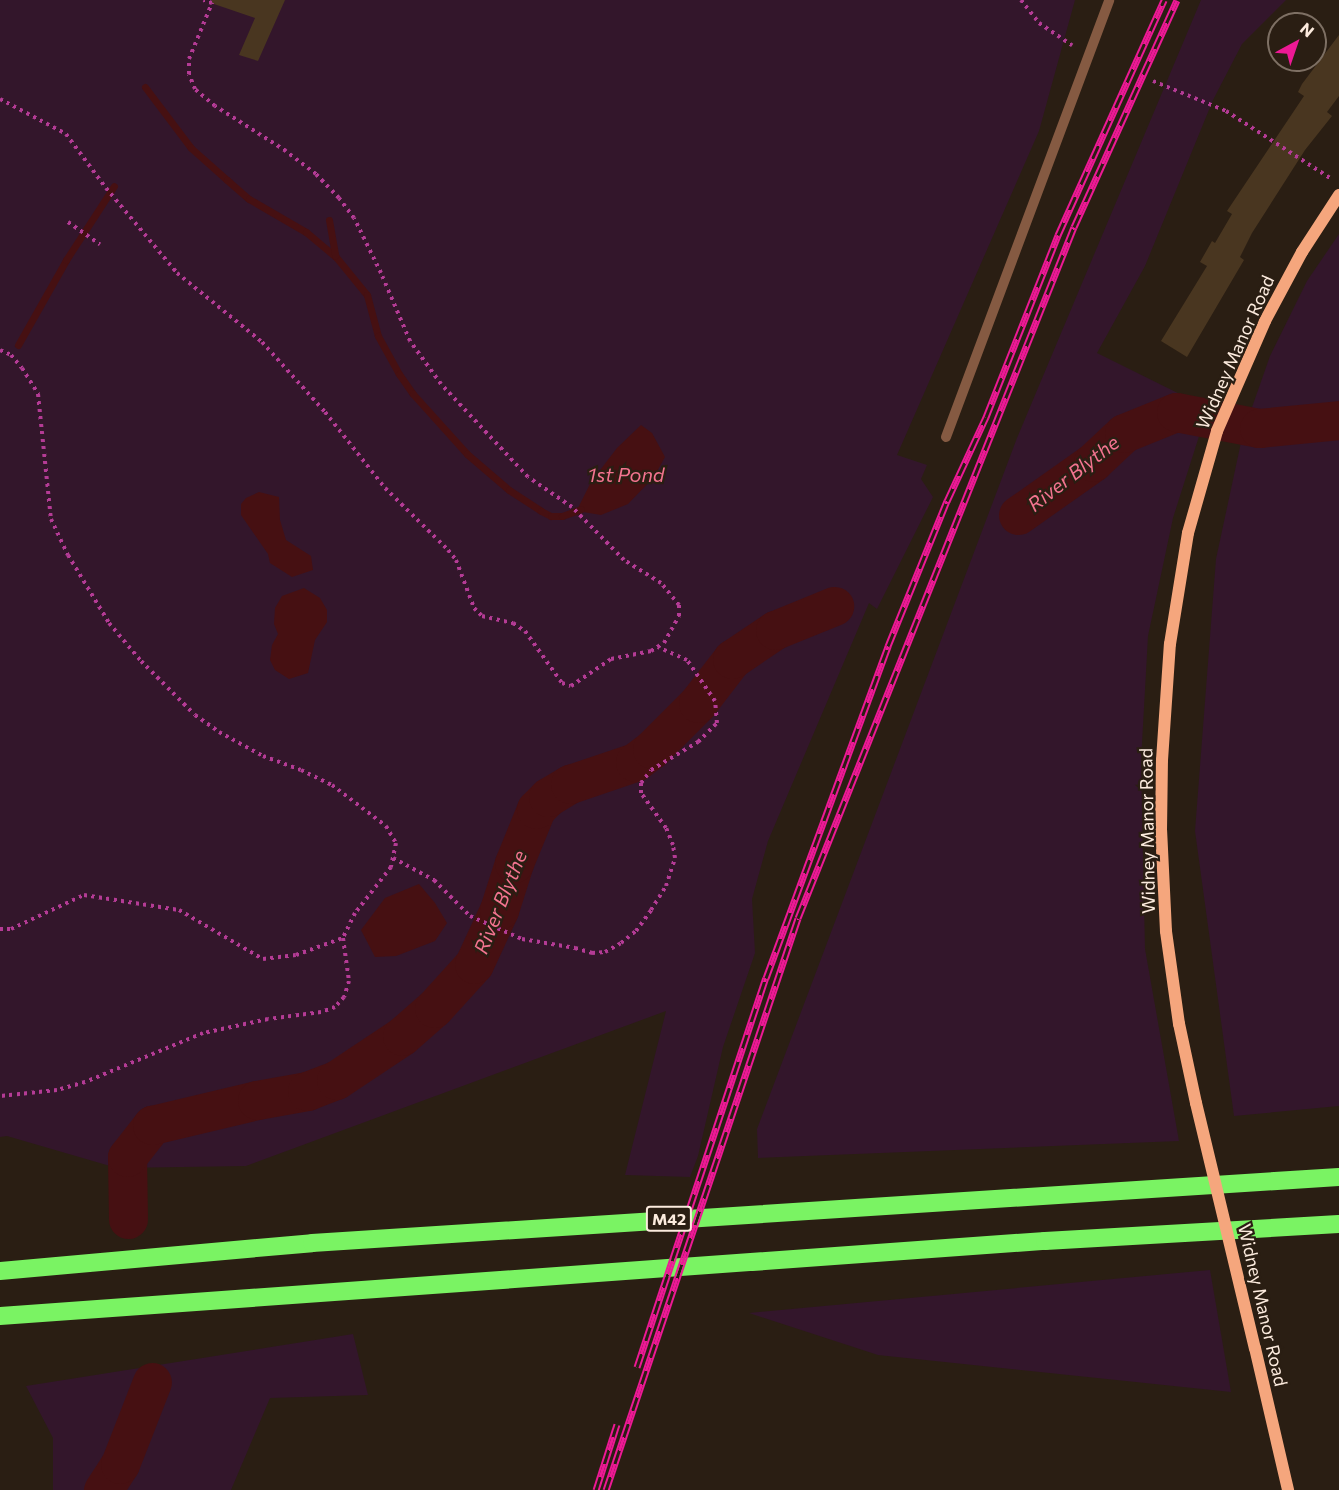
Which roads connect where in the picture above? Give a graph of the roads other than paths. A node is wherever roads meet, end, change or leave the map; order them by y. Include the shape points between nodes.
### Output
1 (1109, 0) edge
2 (1339, 195) edge
3 (946, 437) dead end
4 (1339, 1177) edge
5 (1339, 1224) edge
6 (0, 1271) edge
7 (0, 1316) edge
8 (1288, 1490) edge

1 - 3 lane
2 - 8 street, Widney Manor Road, bridge via 1302,252 1265,321 1217,431 1188,533 1170,644 1162,760 1166,931 1179,1024
4 - 6 highway, M42 via 312,1243
5 - 7 highway via 1033,1242

